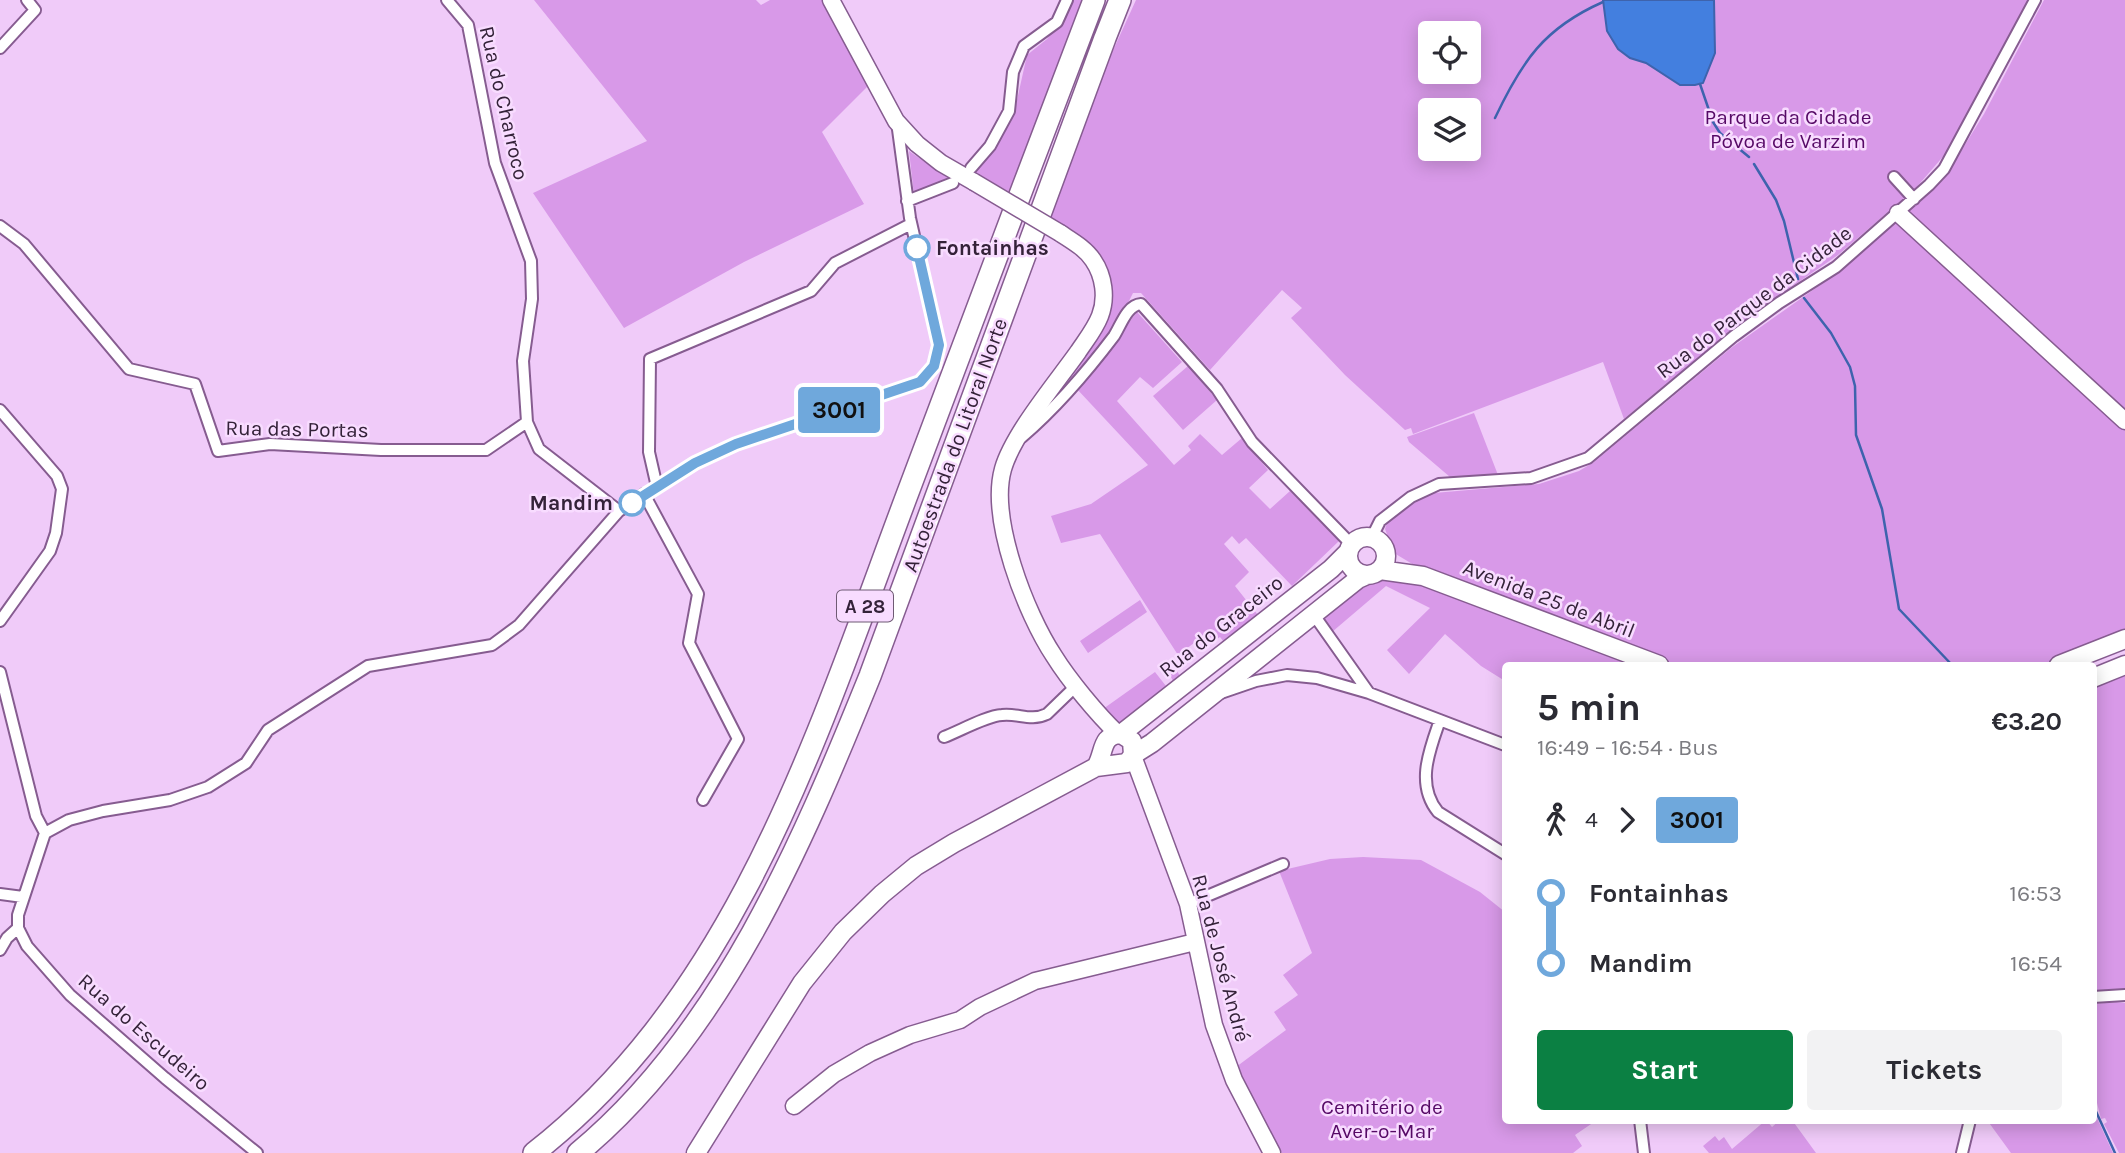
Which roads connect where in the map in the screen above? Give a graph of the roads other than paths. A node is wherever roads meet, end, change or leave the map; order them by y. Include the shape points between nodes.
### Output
1 (27, 0) edge
2 (447, 0) edge
3 (831, 0) edge
4 (1067, 0) edge
5 (1094, 0) edge
6 (1120, 0) edge
7 (2035, 0) edge
8 (0, 48) edge
9 (897, 121) junction
10 (972, 175) junction
11 (1894, 177) dead end
12 (953, 183) dead end
13 (1914, 199) junction
14 (907, 201) junction
15 (1898, 213) junction
16 (911, 224) junction
17 (0, 226) edge
18 (0, 410) edge
19 (2125, 421) edge
20 (527, 422) junction
21 (1014, 444) junction
22 (657, 487) junction
23 (645, 495) junction
24 (619, 511) junction
25 (1379, 544) junction
26 (1349, 548) junction
27 (1374, 573) junction
28 (1423, 576) junction
29 (1314, 615) junction
30 (0, 621) edge
31 (2125, 639) edge
32 (1651, 662) edge
33 (2067, 662) edge
34 (2125, 665) edge
35 (0, 672) edge
36 (2097, 676) edge
37 (1077, 685) junction
38 (1370, 693) junction
39 (1209, 698) junction
40 (1157, 704) junction
41 (1440, 720) junction
42 (1175, 725) junction
43 (944, 737) dead end
44 (1502, 744) edge
45 (1119, 748) junction
46 (703, 800) dead end
47 (45, 834) junction
48 (1502, 851) edge
49 (1283, 863) dead end
50 (0, 894) edge
51 (23, 897) junction
52 (1188, 904) junction
53 (18, 928) junction
54 (1195, 942) junction
55 (0, 950) edge
56 (2125, 995) edge
57 (2097, 997) edge
58 (794, 1107) dead end
59 (1640, 1124) edge
60 (1969, 1124) edge
61 (257, 1153) edge
62 (534, 1153) edge
63 (578, 1153) edge
64 (696, 1153) edge
65 (1272, 1153) edge
66 (1644, 1153) edge
67 (1962, 1153) edge

1 - 8 street via 35,10
2 - 20 street, Rua do Charroco via 468,25 495,163 531,261 532,299 523,361
3 - 9 street, Rua de José André
4 - 10 street via 1057,22 1024,46 1013,72 1009,111
5 - 62 highway, Autoestrada do Litoral Norte / A 28 via 805,766 735,912 680,998 626,1067
6 - 63 highway, Autoestrada do Litoral Norte / A 28 via 833,769 741,953 694,1027 604,1132
7 - 13 street, Rua do Parque da Cidade via 1944,169
9 - 10 street, Rua de José André via 916,144 941,163
9 - 14 street
10 - 21 street, Rua de José André, bridge via 1081,247 1096,263 1104,290 1097,324
11 - 13 street
12 - 14 street
13 - 15 street, Rua do Parque da Cidade
14 - 16 street
15 - 19 street
15 - 25 street, Rua do Parque da Cidade via 1836,267 1734,336 1588,458 1531,478 1438,484 1411,497 1380,521
16 - 22 street via 835,263 811,291 650,359 649,452
16 - 22 street via 939,345 934,366 920,382 736,444
17 - 20 street, Rua das Portas via 24,244 129,369 195,384 218,451 270,444 486,450
18 - 30 street via 57,475 62,489 50,551
20 - 24 street, Rua do Charroco via 539,449
21 - 26 street via 1058,405 1131,308 1141,304 1217,389 1252,442
21 - 37 street, Rua de José André via 1000,489 1008,549 1039,629
22 - 23 street
23 - 24 street
23 - 46 street via 698,594 689,643 738,739
24 - 47 street via 519,625 492,645 368,666 268,730 246,763 208,787 170,800 80,817
25 - 26 main road via 1361,537
25 - 27 main road via 1386,561
25 - 28 main road, Avenida 25 de Abril
26 - 27 main road via 1352,568
26 - 40 main road, Rua do Graceiro via 1331,569
27 - 28 main road, Avenida 25 de Abril
27 - 29 main road via 1359,579
28 - 32 main road, Avenida 25 de Abril
29 - 38 street
29 - 39 main road
31 - 33 main road
34 - 36 main road
35 - 47 street via 36,816
37 - 43 street via 1041,717 1001,715
37 - 45 street, Rua de José André
38 - 39 street via 1317,678 1287,676 1256,681
38 - 41 street
39 - 42 main road
40 - 42 main road via 1174,709
40 - 45 main road, Rua do Graceiro
41 - 44 street
41 - 48 street via 1426,767 1432,803 1438,812
42 - 45 main road
45 - 52 street, Rua de José André
45 - 64 main road via 916,866 881,894 802,983
47 - 51 street
49 - 52 street
50 - 51 street
51 - 53 street
52 - 54 street, Rua de José André
53 - 55 street
53 - 61 street, Rua do Escudeiro via 27,946 70,995
54 - 58 street via 1035,981 960,1020 870,1053 834,1074
54 - 65 street, Rua de José André via 1214,1025 1234,1080
56 - 57 street
59 - 66 street
60 - 67 street

